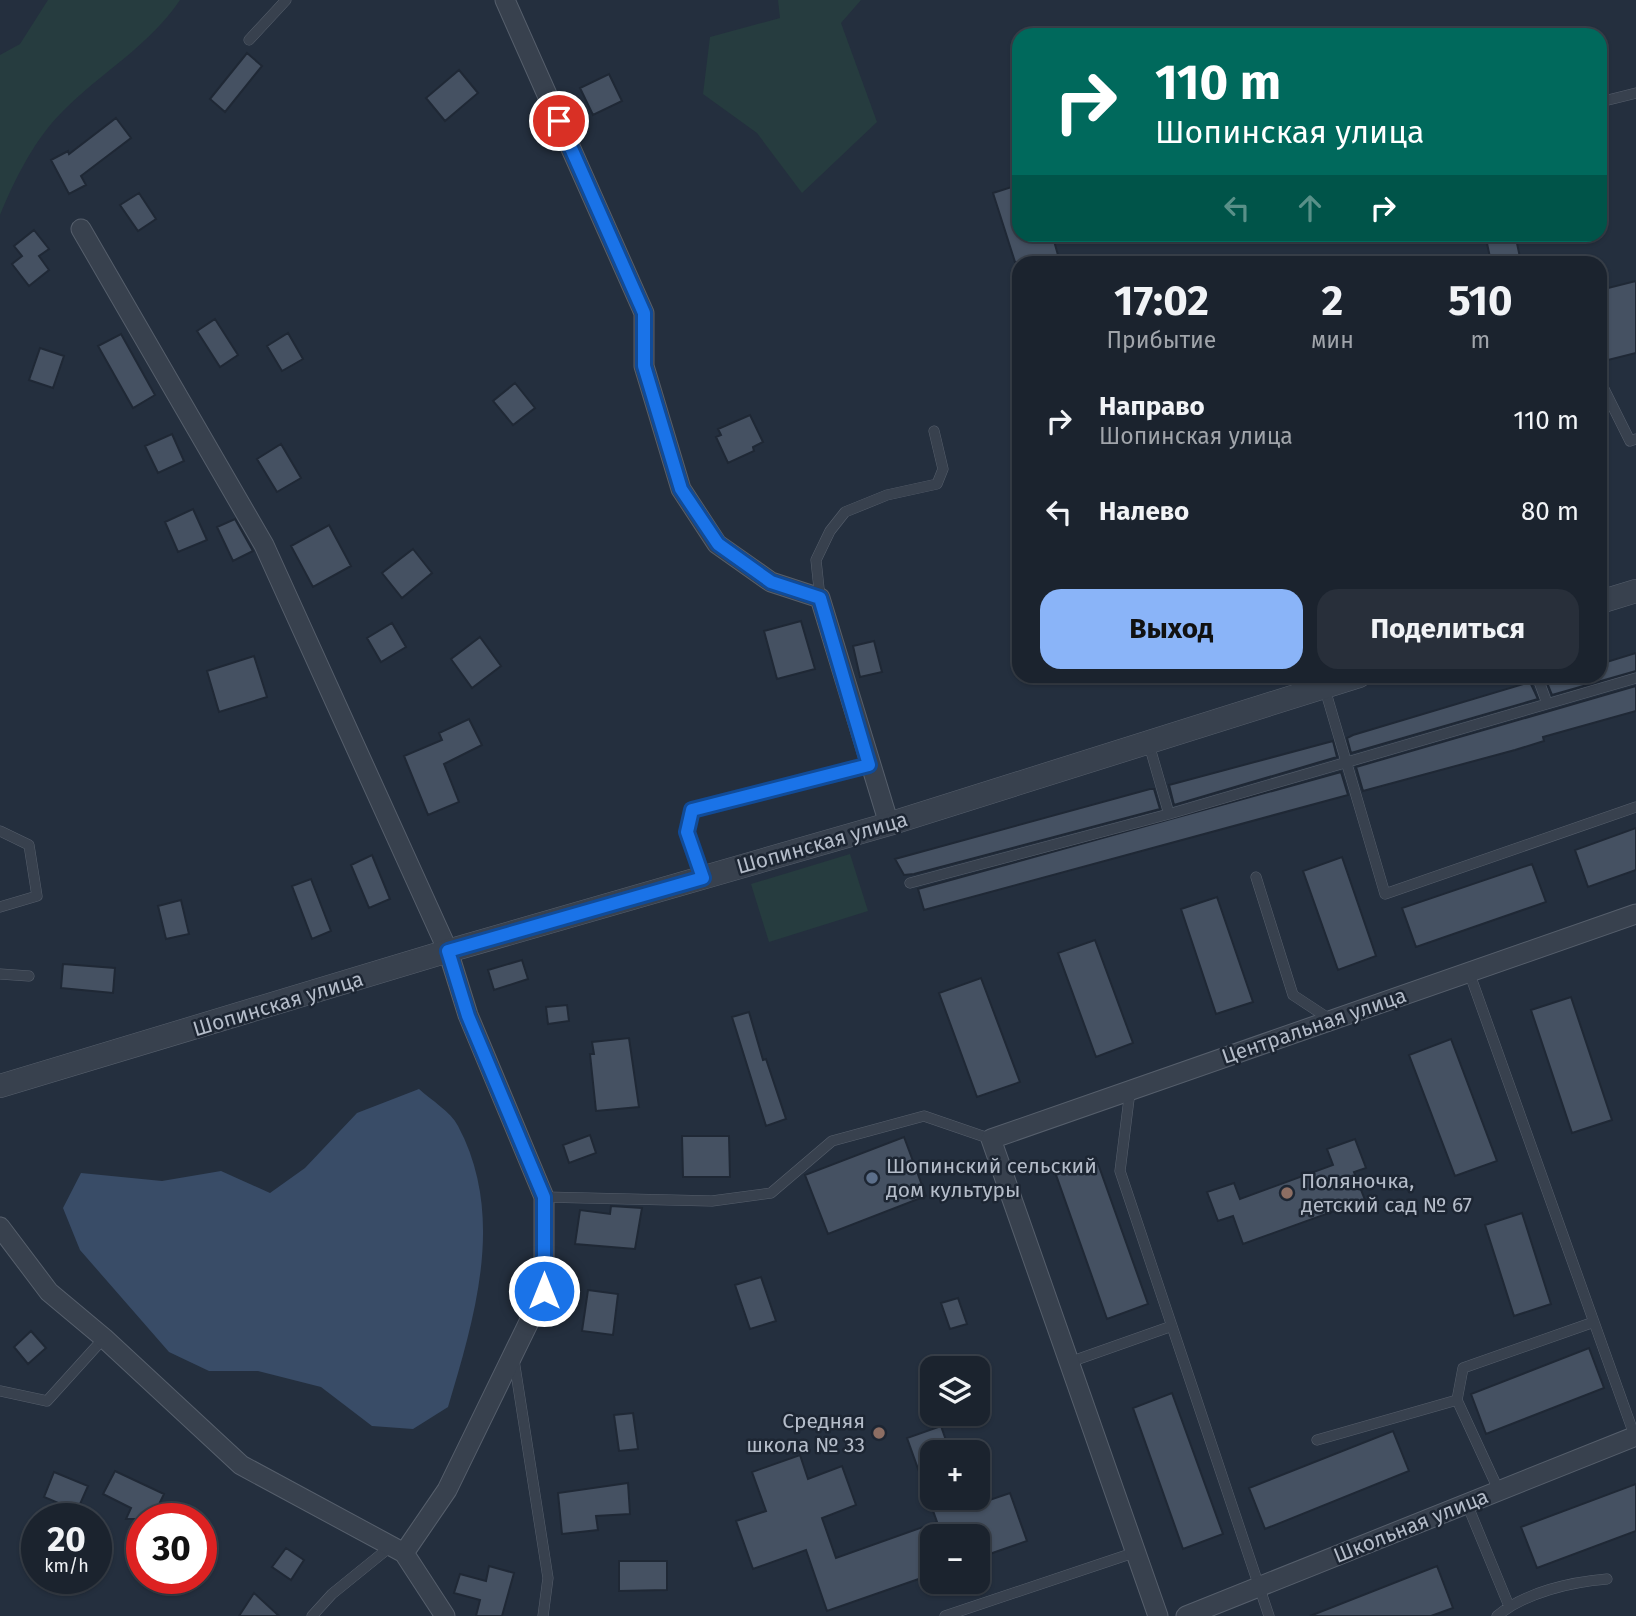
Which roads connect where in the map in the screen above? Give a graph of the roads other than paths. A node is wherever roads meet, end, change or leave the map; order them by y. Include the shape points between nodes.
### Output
1 (286, 0) edge
2 (505, 0) edge
3 (249, 40) dead end
4 (1636, 93) edge
5 (1607, 100) edge
6 (81, 229) dead end
7 (1607, 395) edge
8 (934, 431) dead end
9 (1636, 439) edge
10 (1636, 591) edge
11 (820, 598) junction
12 (1607, 600) edge
13 (1636, 678) edge
14 (1337, 683) edge
15 (1540, 683) edge
16 (1324, 687) junction
17 (1547, 704) junction
18 (1147, 740) junction
19 (1345, 763) junction
20 (869, 765) junction
21 (1636, 807) edge
22 (1170, 814) junction
23 (889, 824) junction
24 (0, 831) edge
25 (1256, 877) dead end
26 (703, 878) junction
27 (910, 883) dead end
28 (0, 907) edge
29 (1636, 914) edge
30 (448, 951) junction
31 (1469, 972) junction
32 (0, 974) edge
33 (29, 976) dead end
34 (1331, 1020) junction
35 (0, 1086) edge
36 (1130, 1091) junction
37 (991, 1139) junction
38 (544, 1197) junction
39 (0, 1227) edge
40 (1594, 1322) junction
41 (1172, 1326) junction
42 (104, 1338) junction
43 (513, 1354) junction
44 (1070, 1362) junction
45 (0, 1391) edge
46 (1457, 1400) junction
47 (1636, 1437) edge
48 (1317, 1440) dead end
49 (1499, 1491) junction
50 (1467, 1504) junction
51 (397, 1550) junction
52 (1136, 1552) junction
53 (1607, 1579) dead end
54 (1259, 1587) junction
55 (1509, 1606) junction
56 (312, 1616) edge
57 (445, 1616) edge
58 (543, 1616) edge
59 (944, 1616) edge
60 (1158, 1616) edge
61 (1186, 1616) edge
62 (1269, 1616) edge
63 (1497, 1616) edge

1 - 3 lane
2 - 11 street via 644,313 644,366 681,489 718,544 771,582
4 - 5 lane
6 - 30 street via 264,545
7 - 9 lane via 1630,440
8 - 11 lane via 943,468 937,484 887,495 845,512 816,560
10 - 12 street
11 - 20 street
13 - 17 lane
14 - 16 street, Шопинская улица
15 - 17 lane
16 - 18 street, Шопинская улица
16 - 19 lane
17 - 19 lane
18 - 22 lane
18 - 23 street, Шопинская улица
19 - 21 lane via 1385,894
19 - 22 lane
20 - 23 street
20 - 26 lane via 692,810 687,832
22 - 27 lane
23 - 26 street, Шопинская улица
24 - 28 lane via 29,845 37,896
25 - 34 lane via 1293,995
26 - 30 street, Шопинская улица
29 - 31 street, Центральная улица
30 - 35 street, Шопинская улица
30 - 38 street via 468,1016
31 - 34 street, Центральная улица
31 - 40 lane
32 - 33 lane
34 - 36 street, Центральная улица
36 - 37 street, Центральная улица
36 - 41 lane via 1120,1171
37 - 38 lane via 924,1116 832,1141 771,1193 712,1201
37 - 44 street
38 - 43 street via 544,1291
39 - 42 street via 49,1292
40 - 46 lane via 1463,1368
40 - 47 lane
41 - 44 lane
41 - 54 lane
42 - 45 lane via 47,1401
42 - 51 street via 241,1465
43 - 51 street via 447,1490
43 - 58 lane via 548,1578
44 - 52 street
46 - 48 lane
46 - 49 lane
47 - 49 street, Школьная улица
49 - 50 street, Школьная улица
50 - 54 street, Школьная улица
50 - 55 lane
51 - 56 lane via 332,1594
51 - 57 street
52 - 59 lane
52 - 60 street
53 - 55 lane via 1576,1582
54 - 61 street, Школьная улица
54 - 62 lane
55 - 63 lane

